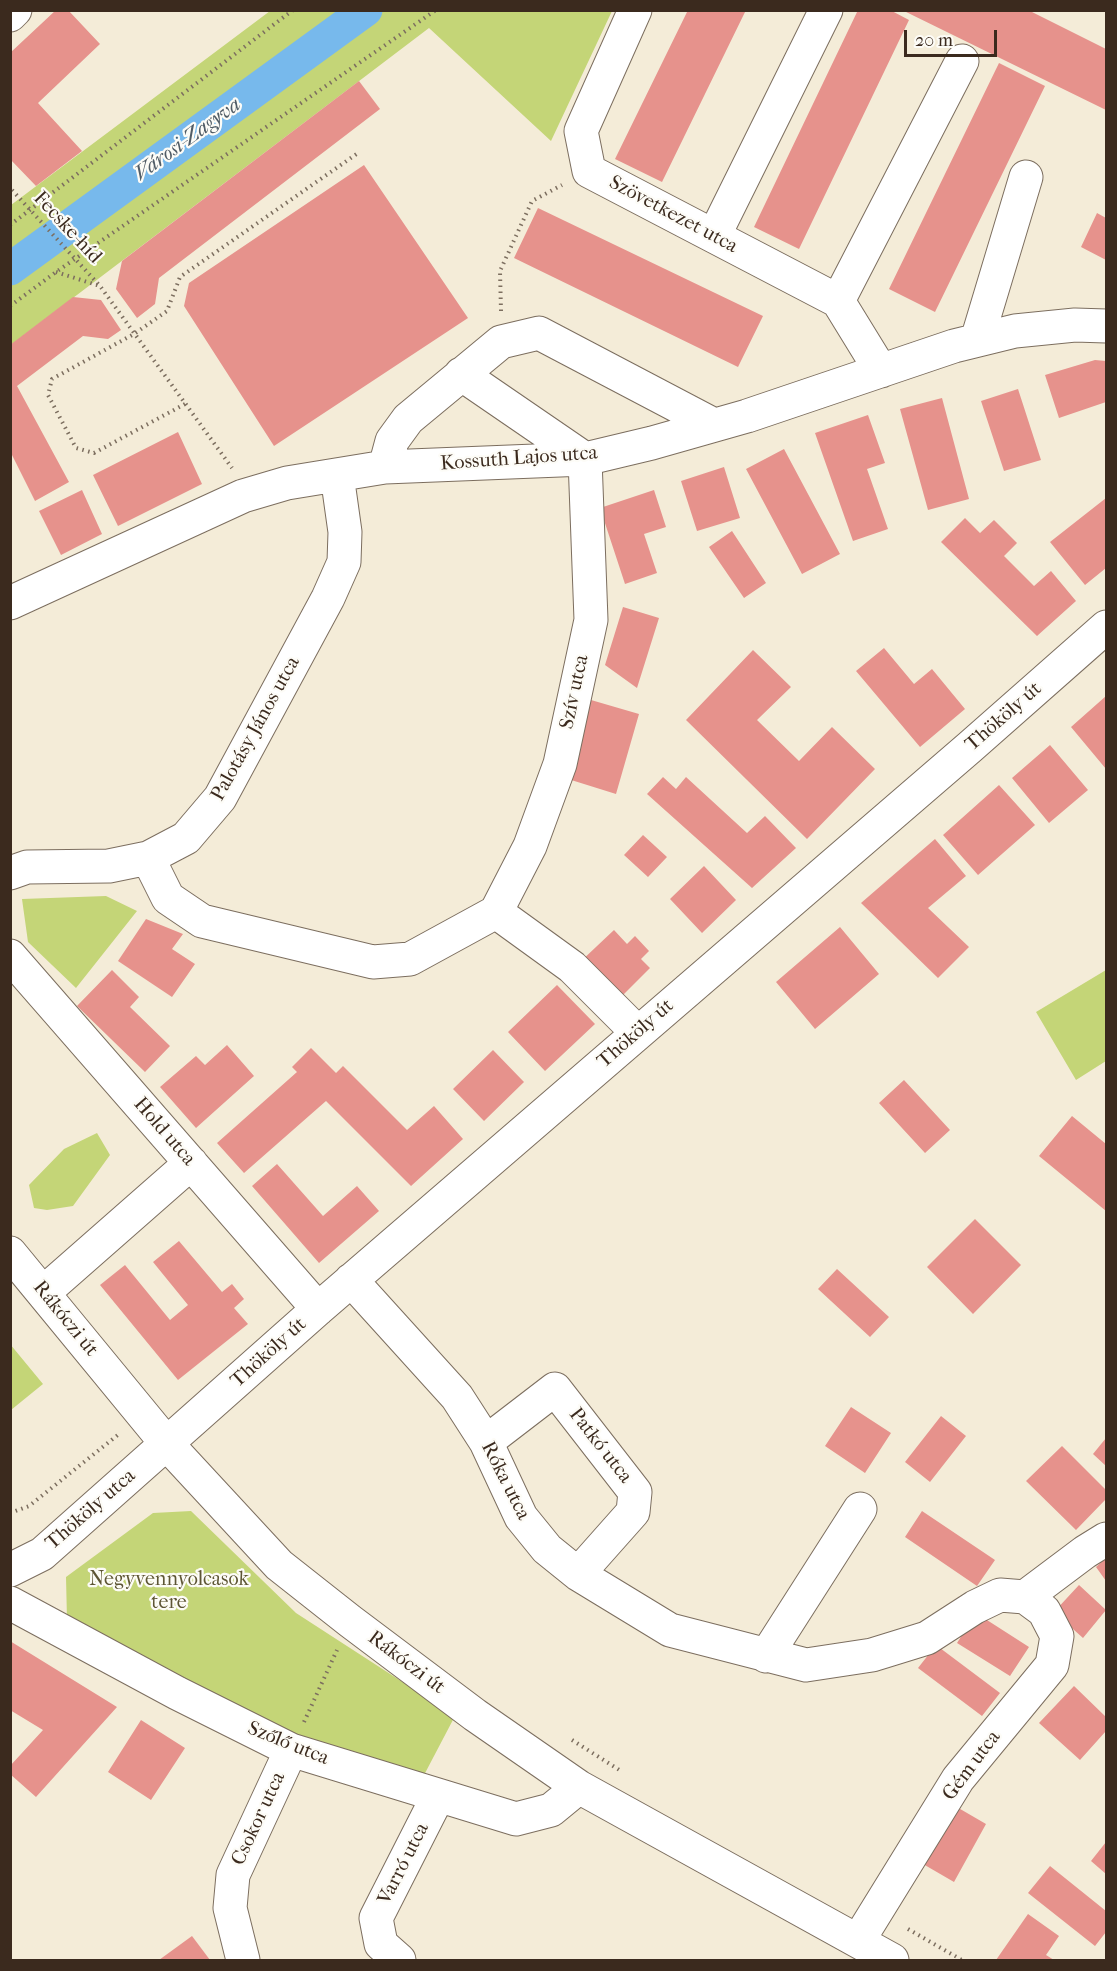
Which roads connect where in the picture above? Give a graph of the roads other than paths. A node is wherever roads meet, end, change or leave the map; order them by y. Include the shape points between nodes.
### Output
1 (15, 10) edge
2 (635, 10) edge
3 (826, 10) edge
4 (10, 15) edge
5 (962, 61) dead end
6 (1026, 177) dead end
7 (714, 236) junction
8 (838, 301) junction
9 (1107, 326) edge
10 (978, 340) junction
11 (881, 371) junction
12 (461, 374) junction
13 (714, 425) junction
14 (585, 459) junction
15 (385, 467) junction
16 (337, 475) junction
17 (10, 603) edge
18 (1107, 627) edge
19 (148, 858) junction
20 (10, 873) edge
21 (496, 912) junction
22 (10, 956) edge
23 (638, 1033) junction
24 (191, 1163) junction
25 (10, 1253) edge
26 (351, 1280) junction
27 (43, 1293) junction
28 (318, 1309) junction
29 (486, 1442) junction
30 (167, 1444) junction
31 (860, 1509) dead end
32 (1107, 1539) edge
33 (10, 1570) edge
34 (578, 1574) junction
35 (1025, 1598) junction
36 (10, 1603) edge
37 (766, 1656) junction
38 (291, 1750) junction
39 (579, 1787) junction
40 (438, 1796) junction
41 (858, 1941) junction
42 (243, 1960) edge
43 (399, 1960) edge
44 (892, 1960) edge

1 - 4 street
2 - 7 street, Szövetkezet utca via 581,131 589,171
3 - 7 street
5 - 8 street
6 - 10 street
7 - 8 street, Szövetkezet utca
8 - 11 street
9 - 10 street, Kossuth Lajos utca via 1015,331
10 - 11 street, Kossuth Lajos utca
11 - 13 street, Kossuth Lajos utca
12 - 13 street via 501,342 539,333
12 - 14 street
12 - 15 street via 408,420 392,441
13 - 14 street, Kossuth Lajos utca
14 - 15 street, Kossuth Lajos utca
14 - 21 street, Szív utca via 591,620 560,764 530,846
15 - 16 street, Kossuth Lajos utca
16 - 17 street, Kossuth Lajos utca via 249,494
16 - 19 street, Palotásy János utca via 345,532 344,561 328,598 220,798 186,838
18 - 23 street, Thököly út
19 - 20 street, Palotásy János utca via 109,866 27,867
19 - 21 street via 168,898 201,921 373,962 410,959
21 - 23 street via 572,967
22 - 24 street, Hold utca
23 - 26 street, Thököly út
24 - 27 street
24 - 28 street, Hold utca
25 - 27 street, Rákóczi út
26 - 28 street, Thököly út
26 - 29 street, Róka utca via 457,1397
27 - 30 street, Rákóczi út
28 - 30 street, Thököly út
29 - 34 street, Róka utca via 521,1517 547,1550
29 - 34 street, Patkó utca via 555,1389 635,1492 633,1512
30 - 33 street, Thököly utca via 42,1554
30 - 39 street, Rákóczi út via 279,1564 475,1715
31 - 37 street
32 - 35 street
34 - 37 street, Róka utca via 670,1630
35 - 37 street, Róka utca via 1000,1595 975,1606 927,1638 872,1655 806,1665
35 - 41 street, Gém utca via 1044,1611 1057,1636 1052,1665 958,1779
36 - 38 street, Szőlő utca
38 - 40 street, Szőlő utca
38 - 42 street, Csokor utca via 232,1875 230,1908
39 - 40 street, Szőlő utca via 550,1810 516,1819
39 - 41 street, Rákóczi út
40 - 43 street, Varró utca via 376,1918 381,1944
41 - 44 street, Rákóczi út

